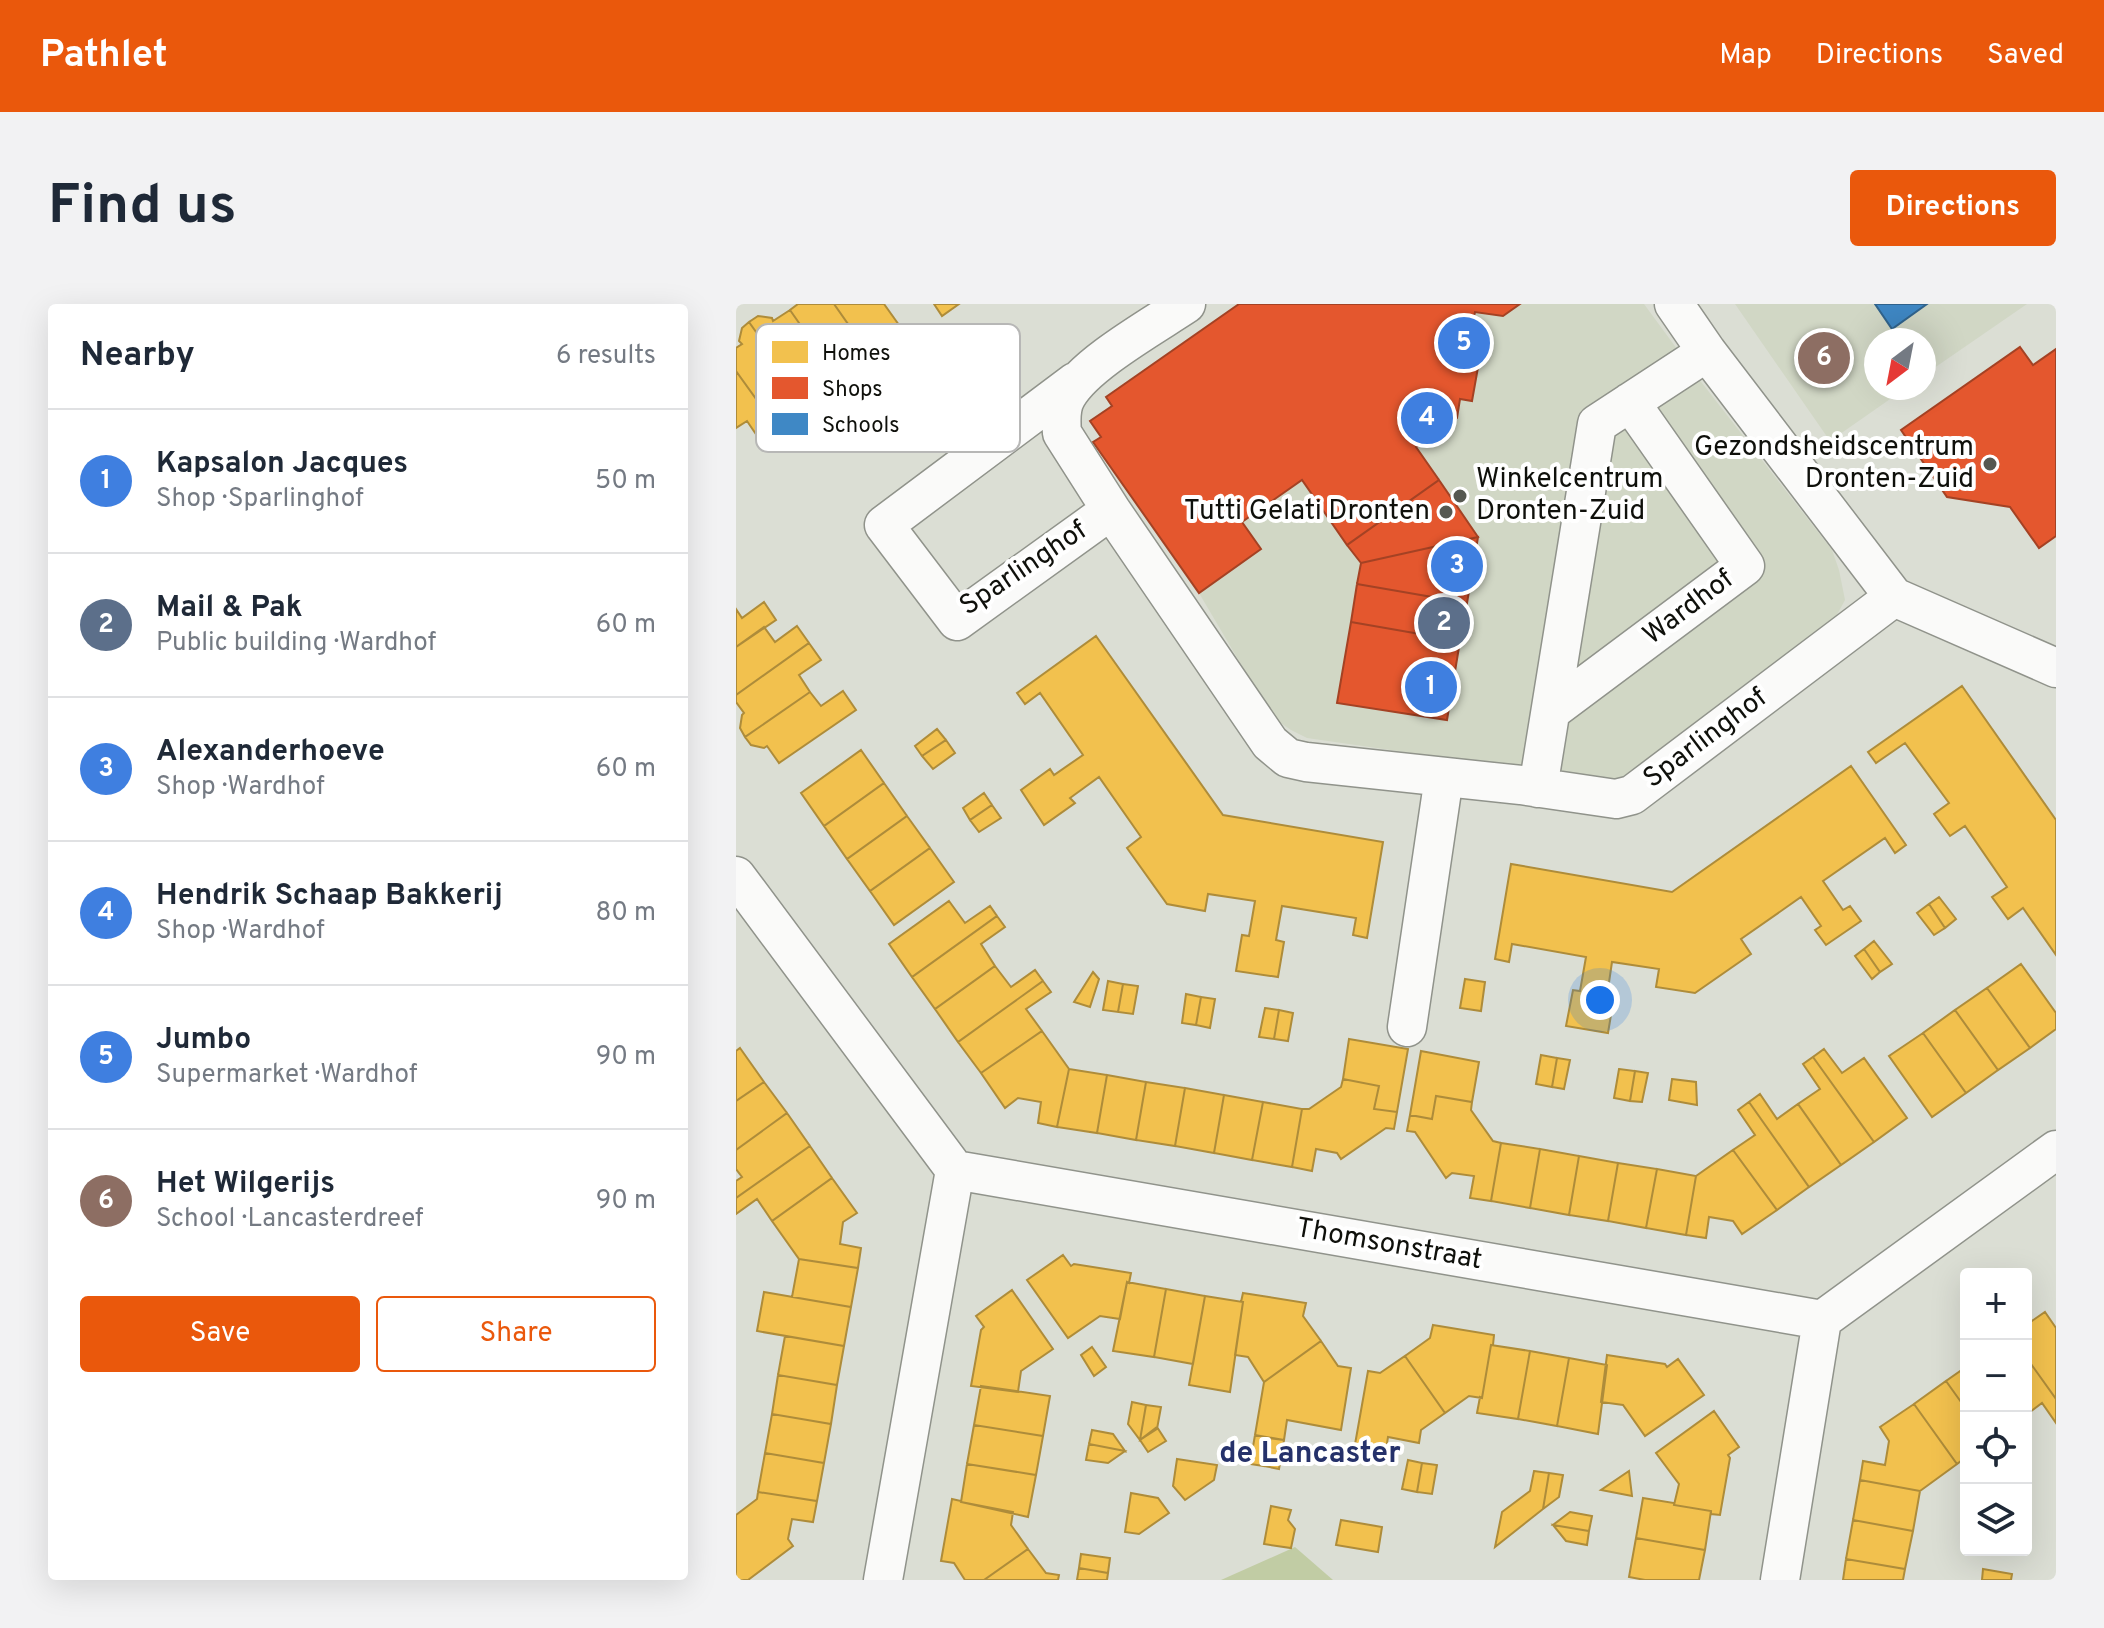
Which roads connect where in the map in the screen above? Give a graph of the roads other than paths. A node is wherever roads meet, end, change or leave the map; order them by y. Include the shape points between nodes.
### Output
1 (1186, 304) edge
2 (1674, 304) edge
3 (1707, 352) junction
4 (1077, 381) junction
5 (1630, 402) junction
6 (1020, 424) edge
7 (982, 452) edge
8 (1111, 510) junction
9 (1894, 597) junction
10 (2056, 668) edge
11 (1551, 711) junction
12 (1444, 777) junction
13 (1538, 788) junction
14 (736, 876) edge
15 (1407, 1027) dead end
16 (2056, 1150) edge
17 (955, 1170) junction
18 (1822, 1320) junction
19 (883, 1580) edge
20 (1780, 1580) edge

1 - 4 street, Sparlinghof
2 - 3 street
3 - 5 street
3 - 9 street
4 - 6 street, Sparlinghof
4 - 8 street, Sparlinghof via 1065,400 1062,433
5 - 11 street via 1597,424
5 - 11 street, Wardhof via 1745,566
7 - 8 street, Sparlinghof via 884,525 957,621
8 - 12 street, Sparlinghof via 1270,743 1288,758
9 - 10 street
9 - 13 street, Sparlinghof via 1632,795 1616,799
11 - 13 street
12 - 13 street, Sparlinghof
12 - 15 street
14 - 17 street
16 - 18 street
17 - 18 street, Thomsonstraat
17 - 19 street
18 - 20 street

